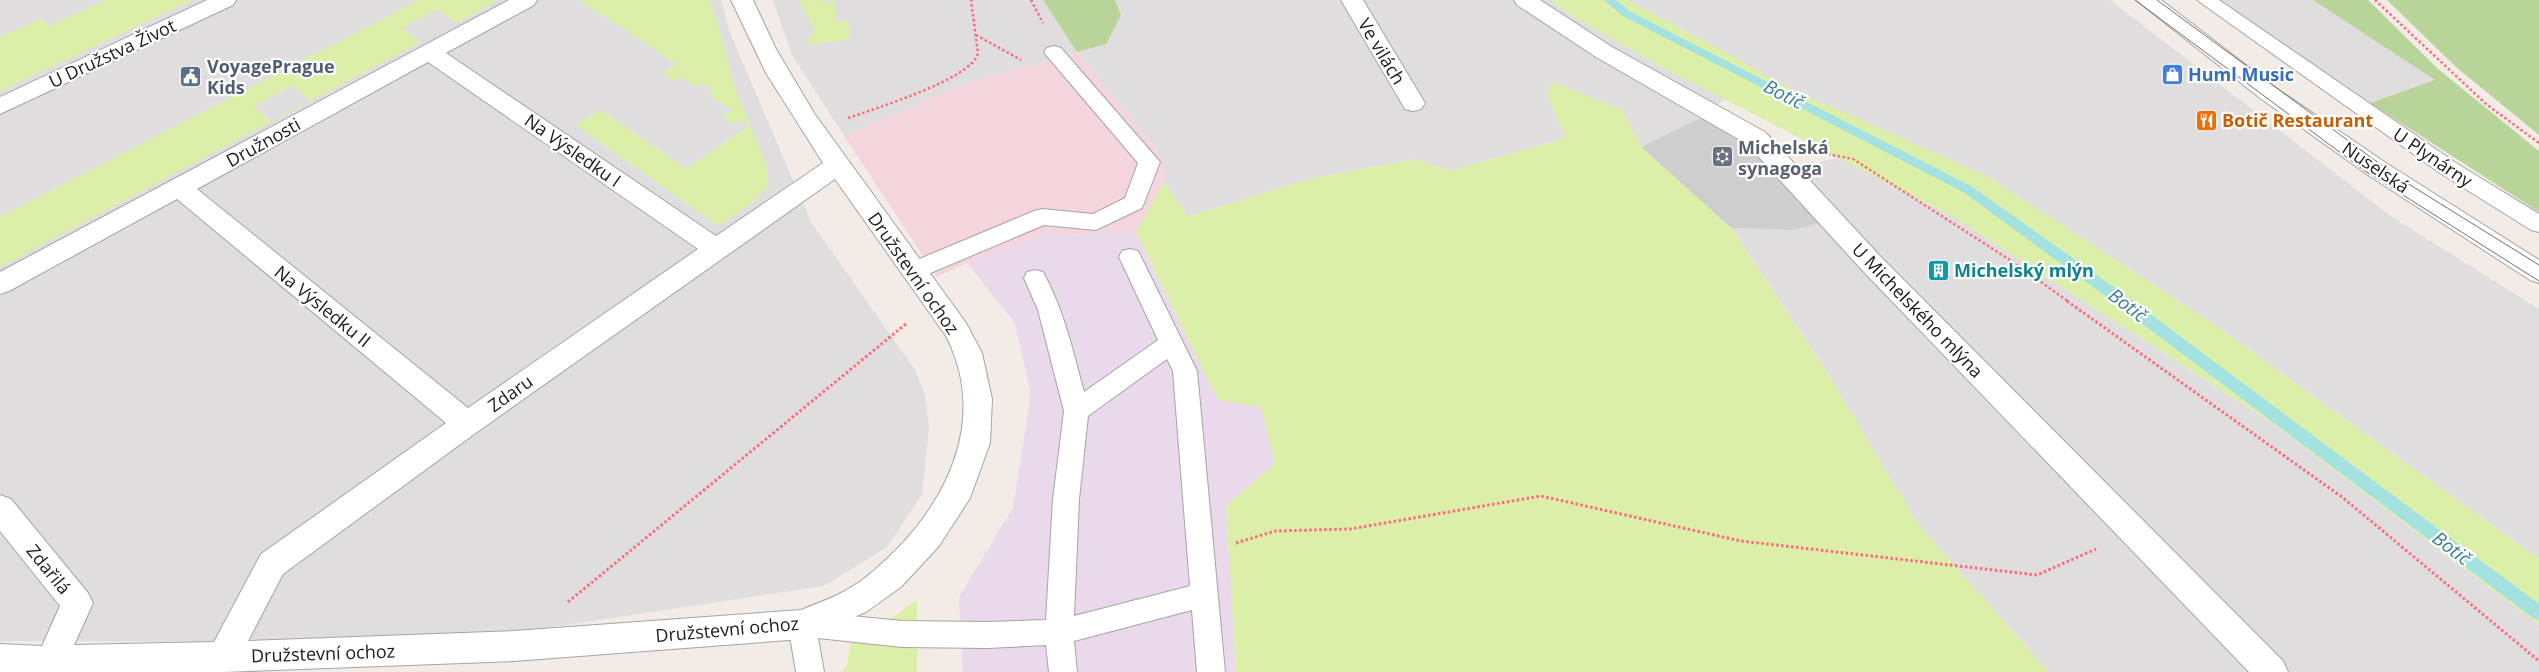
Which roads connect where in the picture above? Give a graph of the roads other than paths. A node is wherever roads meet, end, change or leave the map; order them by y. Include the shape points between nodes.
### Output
1 (225, 0) edge
2 (526, 0) edge
3 (742, 0) edge
4 (1352, 0) edge
5 (1525, 0) edge
6 (2147, 0) edge
7 (2206, 0) edge
8 (429, 52) junction
9 (1054, 52) dead end
10 (1413, 103) dead end
11 (0, 106) edge
12 (837, 165) junction
13 (180, 188) junction
14 (2539, 224) edge
15 (716, 249) junction
16 (1130, 257) dead end
17 (913, 272) junction
18 (2539, 273) edge
19 (1035, 278) dead end
20 (0, 284) edge
21 (1170, 344) junction
22 (1076, 411) junction
23 (467, 424) junction
24 (0, 508) edge
25 (1204, 595) junction
26 (802, 624) junction
27 (1059, 632) junction
28 (0, 659) edge
29 (51, 662) junction
30 (220, 665) edge
31 (810, 672) edge
32 (1063, 672) edge
33 (1211, 672) edge
34 (2271, 672) edge

1 - 11 street, U Družstva Život
2 - 8 street, Družnosti
3 - 12 street, Družstevní ochoz via 774,71
4 - 10 street, Ve vilách
5 - 34 street, U Michelského mlýna via 1604,52 1756,138 1871,263
6 - 18 street, Nuselská via 2369,164
7 - 14 lane, U Plynárny via 2448,168
8 - 13 street, Družnosti
8 - 15 street, Na Výsledku I
9 - 17 lane via 1149,162 1134,203 1096,222 1042,217
12 - 15 street, Zdaru
12 - 17 street, Družstevní ochoz
13 - 20 street, Družnosti
13 - 23 street, Na Výsledku II
15 - 23 street, Zdaru
16 - 21 lane
17 - 26 street, Družstevní ochoz via 956,330 968,353 975,379 978,422 975,443 959,490 928,538 890,577 855,602
19 - 22 lane via 1050,310
21 - 22 lane
21 - 25 lane via 1185,371
22 - 27 lane via 1066,499
23 - 30 street, Zdaru via 272,564
24 - 29 street, Zdařilá via 77,603
25 - 27 lane
25 - 33 lane
26 - 27 lane via 902,634
26 - 30 street, Družstevní ochoz
26 - 31 lane
27 - 32 lane
28 - 29 street, Družstevní ochoz
29 - 30 street, Družstevní ochoz

